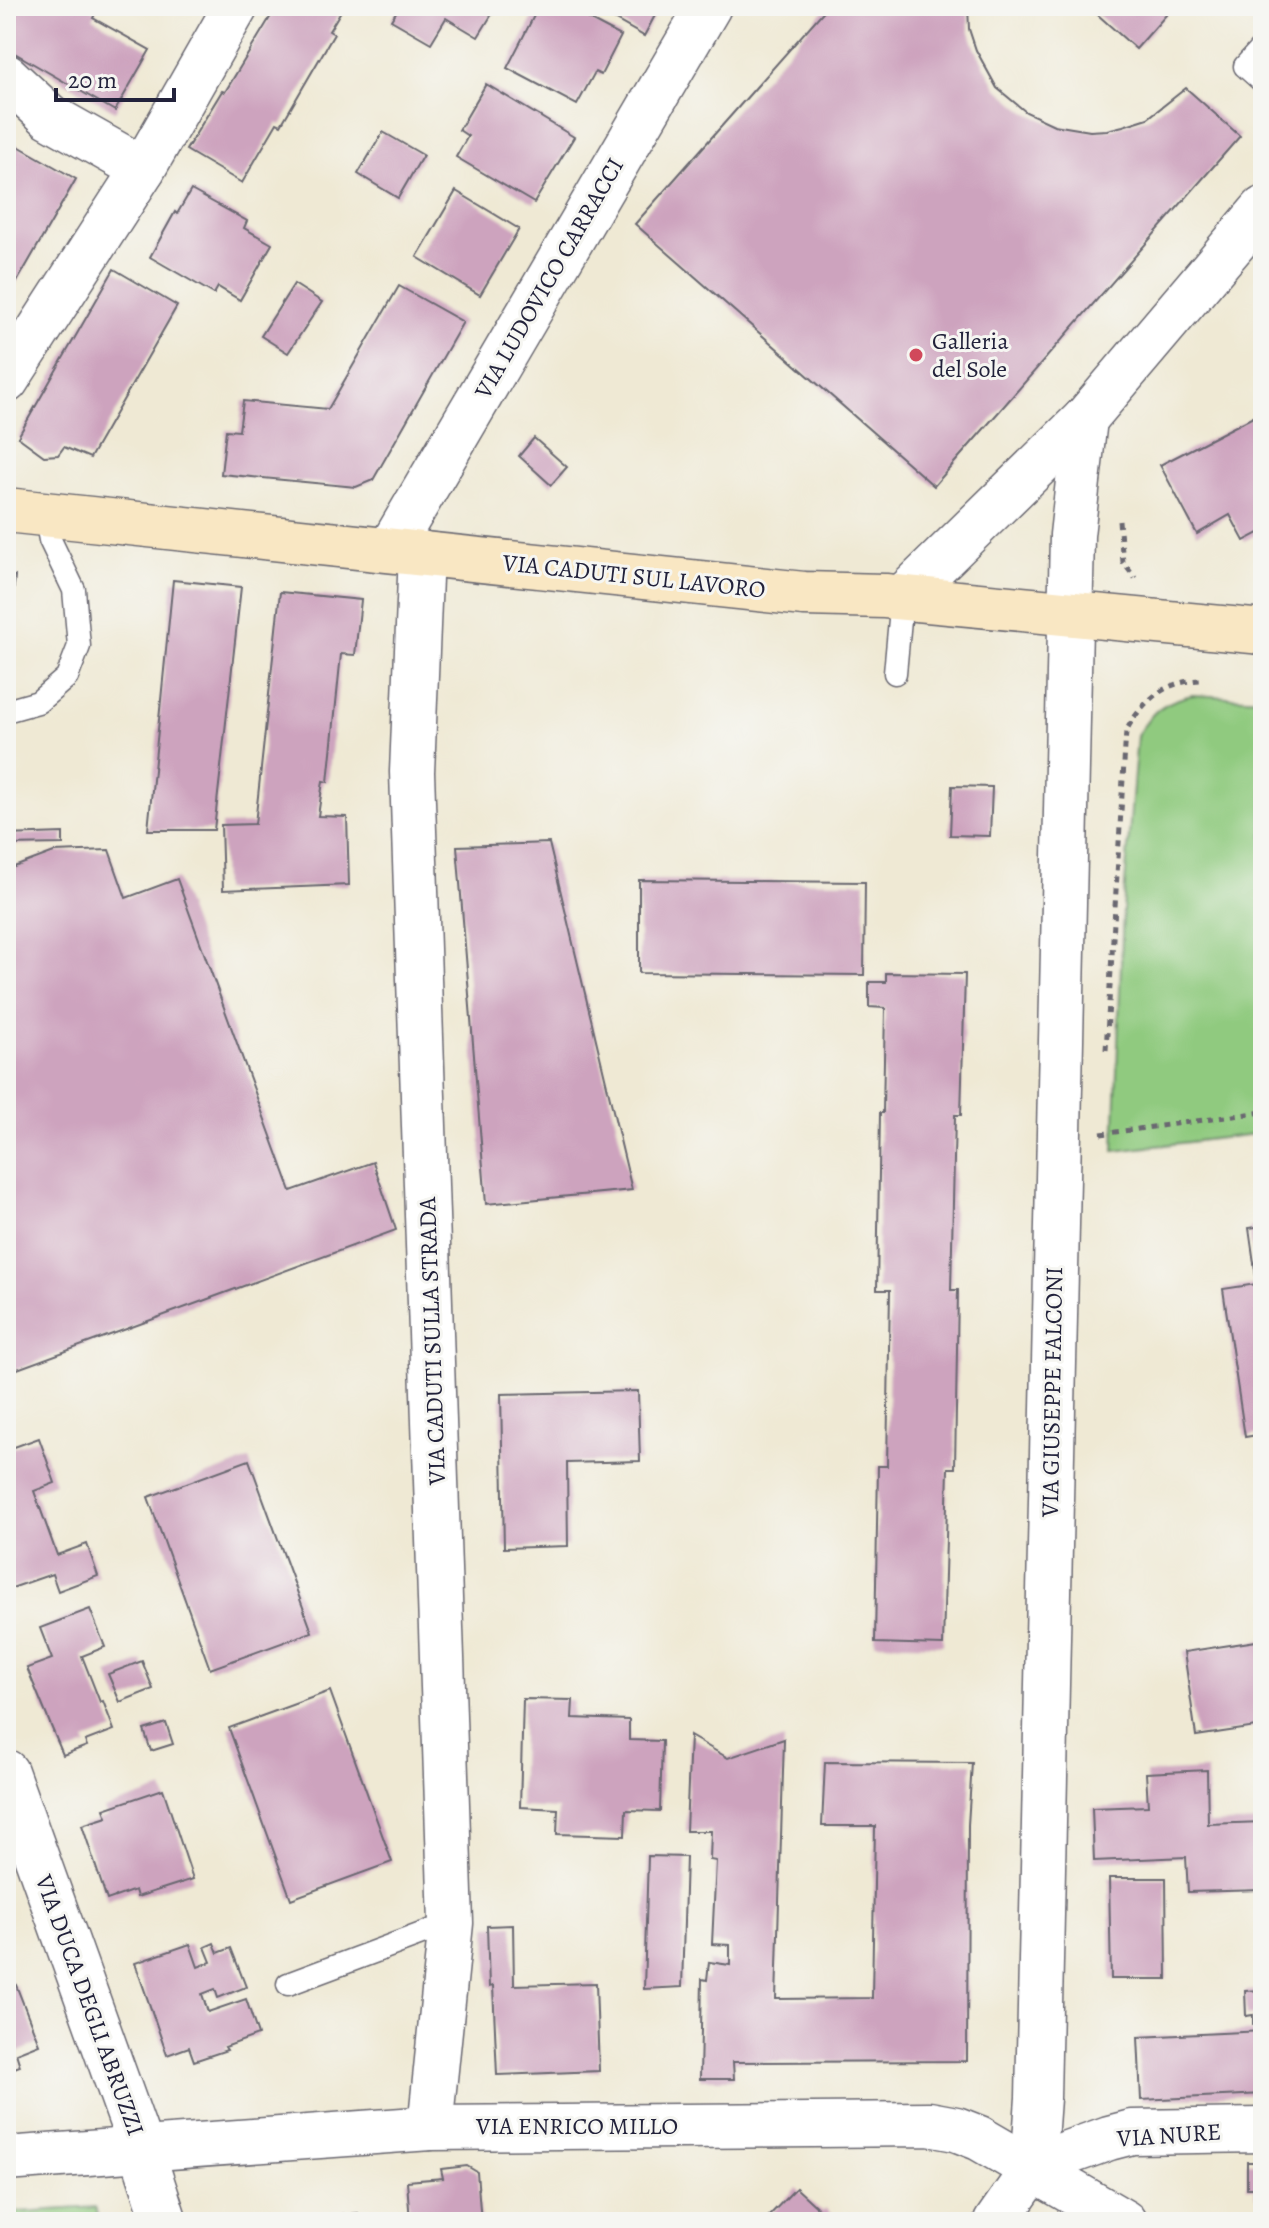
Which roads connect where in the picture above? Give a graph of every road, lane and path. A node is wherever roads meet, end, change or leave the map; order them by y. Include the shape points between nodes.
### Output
1 (236, 6) edge
2 (709, 6) edge
3 (1263, 46) edge
4 (6, 76) edge
5 (1263, 82) edge
6 (6, 99) edge
7 (49, 116) junction
8 (143, 169) junction
9 (1263, 209) edge
10 (6, 381) edge
11 (1085, 419) junction
12 (25, 512) edge
13 (1118, 516) dead end
14 (406, 551) junction
15 (1143, 580) dead end
16 (902, 598) junction
17 (1070, 615) junction
18 (1259, 624) edge
19 (895, 673) dead end
20 (1203, 680) dead end
21 (6, 711) edge
22 (1106, 1056) dead end
23 (1263, 1112) edge
24 (1102, 1118) dead end
25 (6, 1772) edge
26 (451, 1923) junction
27 (288, 1984) dead end
28 (430, 2128) junction
29 (1263, 2130) edge
30 (141, 2148) junction
31 (6, 2159) edge
32 (1033, 2169) junction
33 (165, 2222) edge
34 (996, 2222) edge
35 (1124, 2222) edge

1 - 8 street
2 - 14 street, VIA LUDOVICO CARRACCI
3 - 5 lane via 1245,66
4 - 7 street
6 - 7 lane
7 - 8 street
8 - 10 street
9 - 11 street
11 - 16 street
11 - 17 street, VIA GIUSEPPE FALCONI via 1072,535
12 - 14 main road, VIA CADUTI SUL LAVORO
12 - 21 lane via 50,540 74,590 79,646 67,677 38,702
13 - 15 path via 1123,562 1131,575
14 - 16 main road, VIA CADUTI SUL LAVORO via 804,594
14 - 26 street, VIA CADUTI SULLA STRADA
16 - 17 main road, VIA CADUTI SUL LAVORO
16 - 19 lane
17 - 18 main road, VIA CADUTI SUL LAVORO
17 - 32 street, VIA GIUSEPPE FALCONI
20 - 22 path via 1163,688 1137,710 1126,731
23 - 24 path via 1101,1134
25 - 30 street, VIA DUCA DEGLI ABRUZZI
26 - 27 lane
26 - 28 street, VIA CADUTI SULLA STRADA
28 - 30 street, VIA ENRICO MILLO
28 - 32 street, VIA ENRICO MILLO via 929,2124 979,2138
29 - 32 street, VIA NURE via 1132,2132
30 - 31 street, VIA ENRICO MILLO
30 - 33 street, VIA DUCA DEGLI ABRUZZI
32 - 34 street
32 - 35 street, VIA ENRICO MILLO

